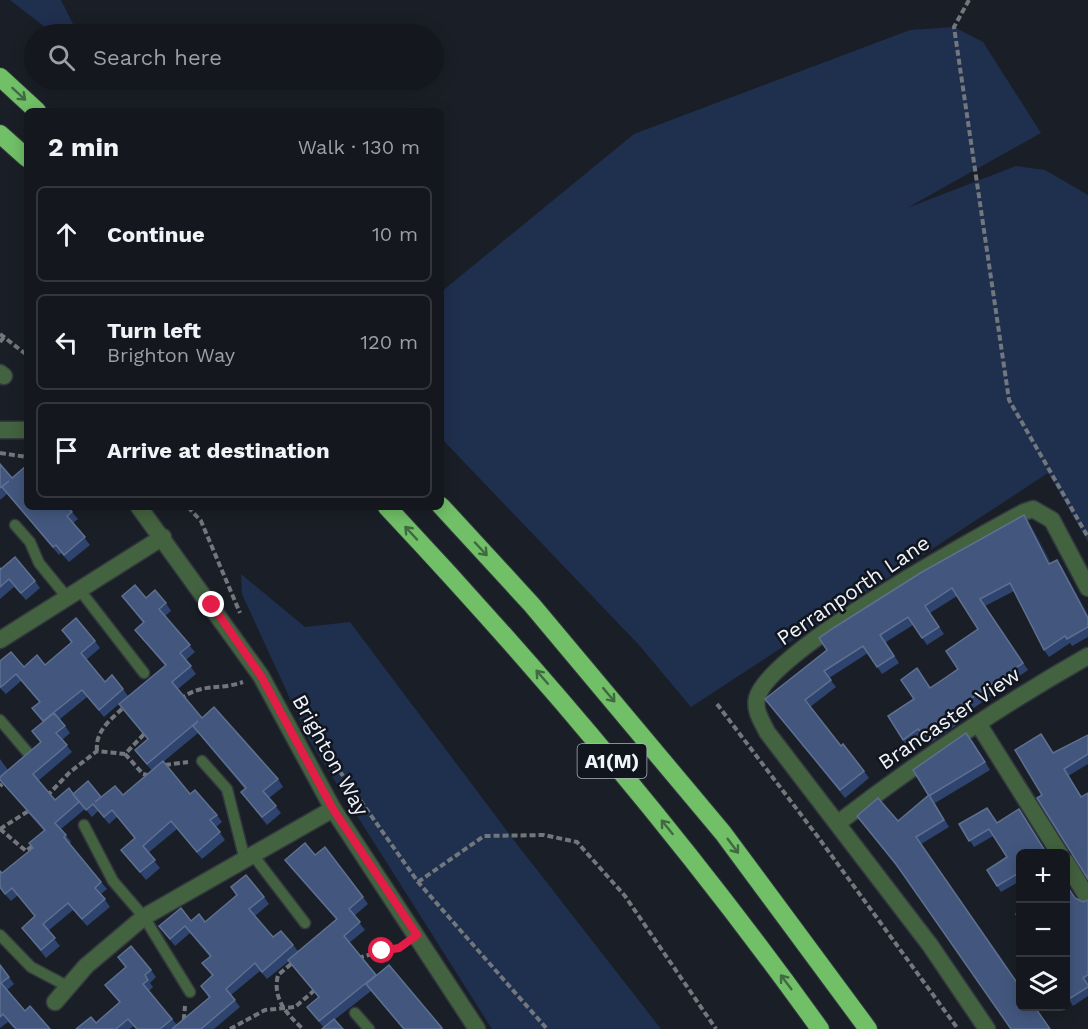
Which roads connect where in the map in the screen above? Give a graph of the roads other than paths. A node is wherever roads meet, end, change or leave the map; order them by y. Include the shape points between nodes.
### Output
1 (0, 77) edge
2 (34, 108) edge
3 (0, 134) edge
4 (24, 155) edge
5 (0, 430) edge
6 (24, 430) edge
7 (444, 509) edge
8 (141, 510) edge
9 (390, 510) edge
10 (15, 525) dead end
11 (163, 537) junction
12 (1088, 588) edge
13 (73, 593) junction
14 (0, 640) edge
15 (1088, 656) edge
16 (144, 673) dead end
17 (0, 720) edge
18 (979, 725) junction
19 (29, 754) edge
20 (202, 761) road end
21 (333, 809) junction
22 (838, 823) junction
23 (84, 825) dead end
24 (1057, 849) edge
25 (249, 857) junction
26 (1070, 870) edge
27 (1088, 898) edge
28 (144, 917) junction
29 (305, 923) dead end
30 (0, 935) edge
31 (67, 986) junction
32 (190, 992) road end
33 (55, 1002) dead end
34 (355, 1012) dead end
35 (369, 1029) edge
36 (477, 1029) edge
37 (820, 1029) edge
38 (868, 1029) edge
39 (987, 1029) edge

1 -> 2 highway
3 - 4 highway
5 - 6 street
7 -> 38 highway, A1(M) via 532,604 716,824
8 - 11 street, Brighton Way
37 -> 9 highway, A1(M) via 682,846 575,715 500,627
10 - 13 lane via 30,542 39,563
11 - 13 street
11 - 21 street, Brighton Way via 261,676
12 - 22 street, Perranporth Lane via 1052,520 1033,509 956,548 892,587 792,656 766,682 757,698 757,712 767,732
13 - 14 street
13 - 16 lane
15 - 18 street, Brancaster View
17 - 19 lane
18 - 22 street, Brancaster View via 903,774
18 - 24 street
20 - 25 lane via 227,789
21 - 25 street
21 - 36 street, Brighton Way
22 - 39 street, Perranporth Lane via 930,945
23 - 28 lane via 113,881
25 - 28 street
25 - 29 lane
26 - 27 street
28 - 31 street
28 - 32 lane
30 - 31 lane via 31,967
31 - 33 street
34 - 35 lane

